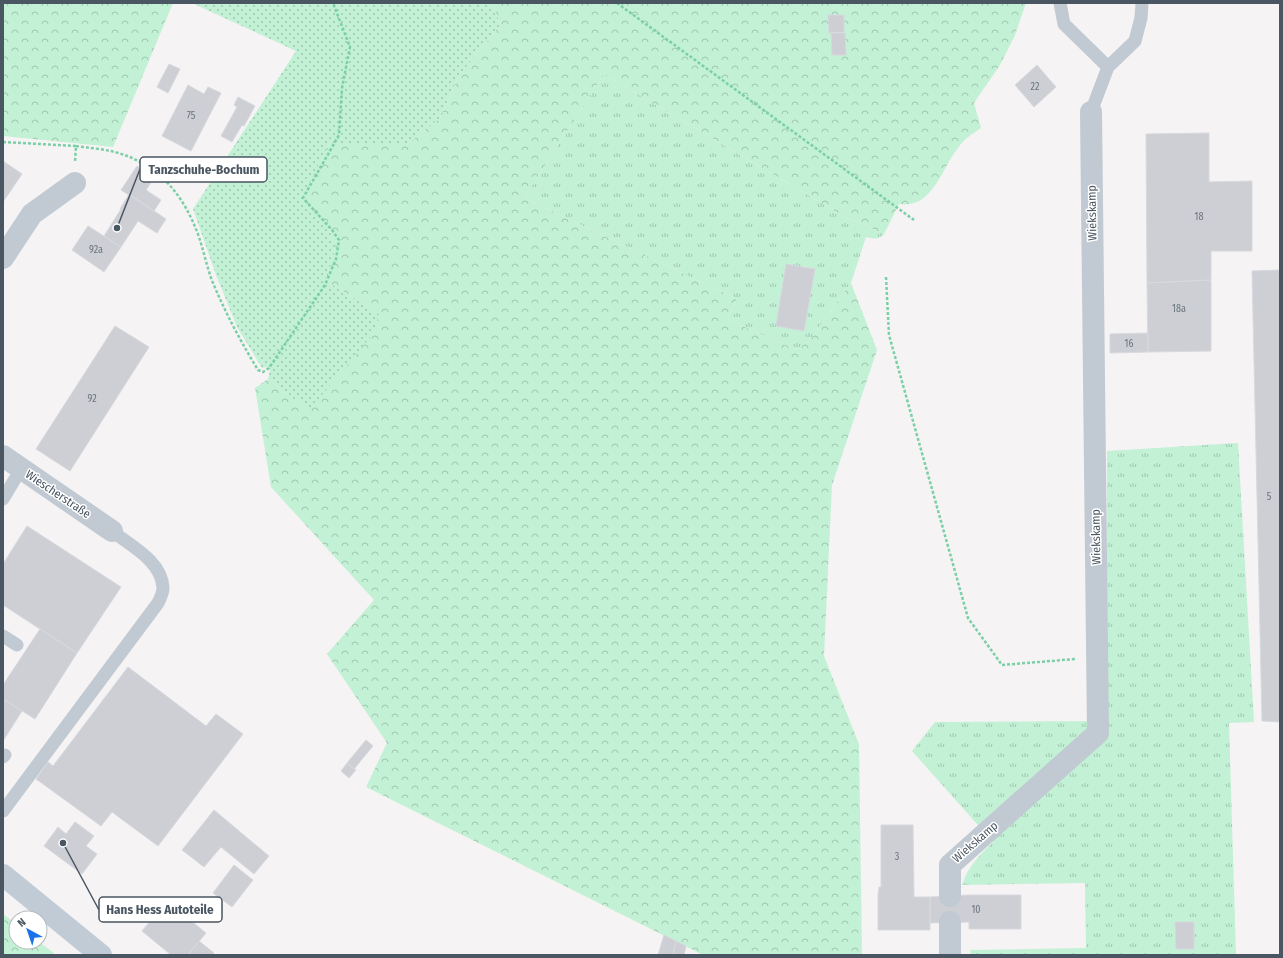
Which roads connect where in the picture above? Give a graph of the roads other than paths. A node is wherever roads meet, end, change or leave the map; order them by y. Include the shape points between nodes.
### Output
1 (1060, 3) edge
2 (1142, 3) edge
3 (1108, 66) junction
4 (1091, 112) joint
5 (75, 183) road end
6 (3, 258) edge
7 (3, 456) edge
8 (22, 469) junction
9 (3, 499) edge
10 (112, 531) joint
11 (3, 636) edge
12 (17, 645) dead end
13 (3, 810) edge
14 (3, 875) edge
15 (950, 896) dead end
16 (950, 922) dead end
17 (101, 955) edge
18 (950, 955) edge

1 - 3 lane via 1064,24
2 - 3 lane via 1135,41
3 - 4 lane
4 - 15 street, Wiekskamp via 1098,733 950,865
5 - 6 street via 32,214
7 - 8 street, Wiescherstraße
8 - 9 lane
8 - 10 street, Wiescherstraße
10 - 13 lane via 148,558 159,573 164,590 158,603
11 - 12 lane
14 - 17 main road
16 - 18 street

